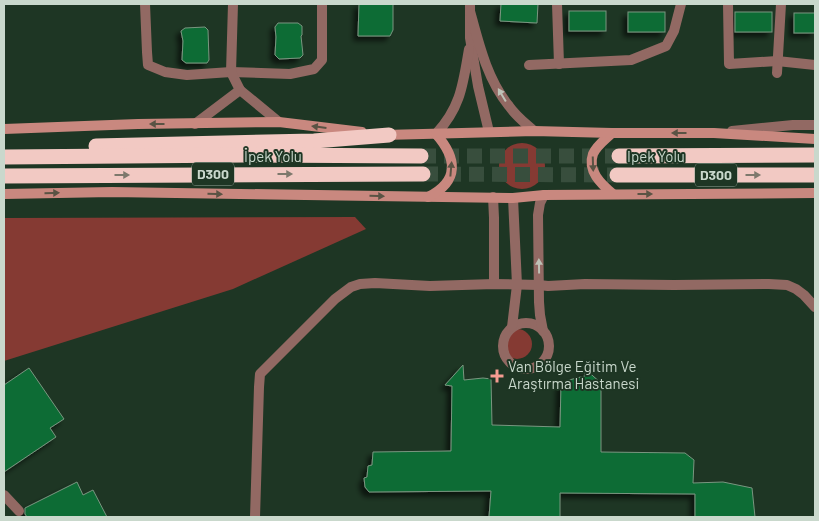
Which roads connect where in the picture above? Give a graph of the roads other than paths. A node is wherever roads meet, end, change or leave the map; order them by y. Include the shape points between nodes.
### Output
1 (145, 4) edge
2 (233, 4) edge
3 (322, 4) edge
4 (557, 4) edge
5 (681, 4) edge
6 (728, 4) edge
7 (781, 4) edge
8 (470, 8) edge
9 (470, 38) junction
10 (777, 61) junction
11 (559, 64) junction
12 (530, 65) dead end
13 (815, 65) edge
14 (231, 72) junction
15 (777, 73) dead end
16 (240, 90) junction
17 (279, 122) junction
18 (195, 124) junction
19 (815, 125) edge
20 (4, 129) edge
21 (534, 131) junction
22 (490, 132) junction
23 (612, 133) junction
24 (714, 133) junction
25 (436, 134) junction
26 (390, 135) junction
27 (815, 139) edge
28 (4, 149) edge
29 (421, 156) tunnel mouth
30 (619, 156) tunnel mouth
31 (815, 156) edge
32 (4, 157) edge
33 (423, 174) tunnel mouth
34 (617, 175) tunnel mouth
35 (815, 175) edge
36 (4, 176) edge
37 (815, 193) edge
38 (4, 194) edge
39 (613, 194) junction
40 (544, 195) junction
41 (427, 197) junction
42 (493, 197) junction
43 (514, 198) junction
44 (494, 284) junction
45 (517, 285) junction
46 (539, 285) junction
47 (815, 308) edge
48 (512, 328) junction
49 (543, 331) junction
50 (4, 495) edge
51 (19, 511) dead end
52 (255, 517) edge

1 - 14 street via 148,65 165,72 187,75
2 - 14 street
3 - 14 street via 322,60 314,69 290,74
4 - 11 street
5 - 11 street via 666,46 631,60
6 - 10 street via 729,64
7 - 10 street
8 - 9 street
21 -> 8 street via 508,106 491,76
9 - 22 street
9 - 25 street via 459,98
10 - 13 street
10 - 15 street
11 - 12 street
14 - 16 street
16 - 17 street
16 - 18 street
17 - 18 street
26 -> 17 street
18 -> 20 street
19 - 24 street
21 - 22 street
21 - 23 street
22 - 25 street
24 -> 23 street
23 -> 39 street via 593,154 592,165 595,176
24 - 27 street
25 - 26 street
41 -> 25 street via 445,186 453,166 445,144
26 - 28 highway via 314,141
29 - 32 highway, İpek Yolu / D300
30 - 31 highway, Ipek Yolu / D300
36 -> 33 highway, İpek Yolu / D300
34 -> 35 highway, Ipek Yolu / D300
39 -> 37 street
38 -> 41 street via 112,192
39 - 40 street
40 - 43 street
46 -> 40 street via 538,215
41 - 42 street
42 - 43 street
42 - 44 street
43 - 45 street
44 - 45 street
44 - 52 street via 360,284 335,299 260,374
45 - 46 street
45 - 48 street
46 - 47 street via 787,285 804,295
46 - 49 street
48 - 49 street via 526,323
48 - 49 street via 503,339 502,347 508,362 522,370 530,370 544,362 549,346
50 - 51 street

